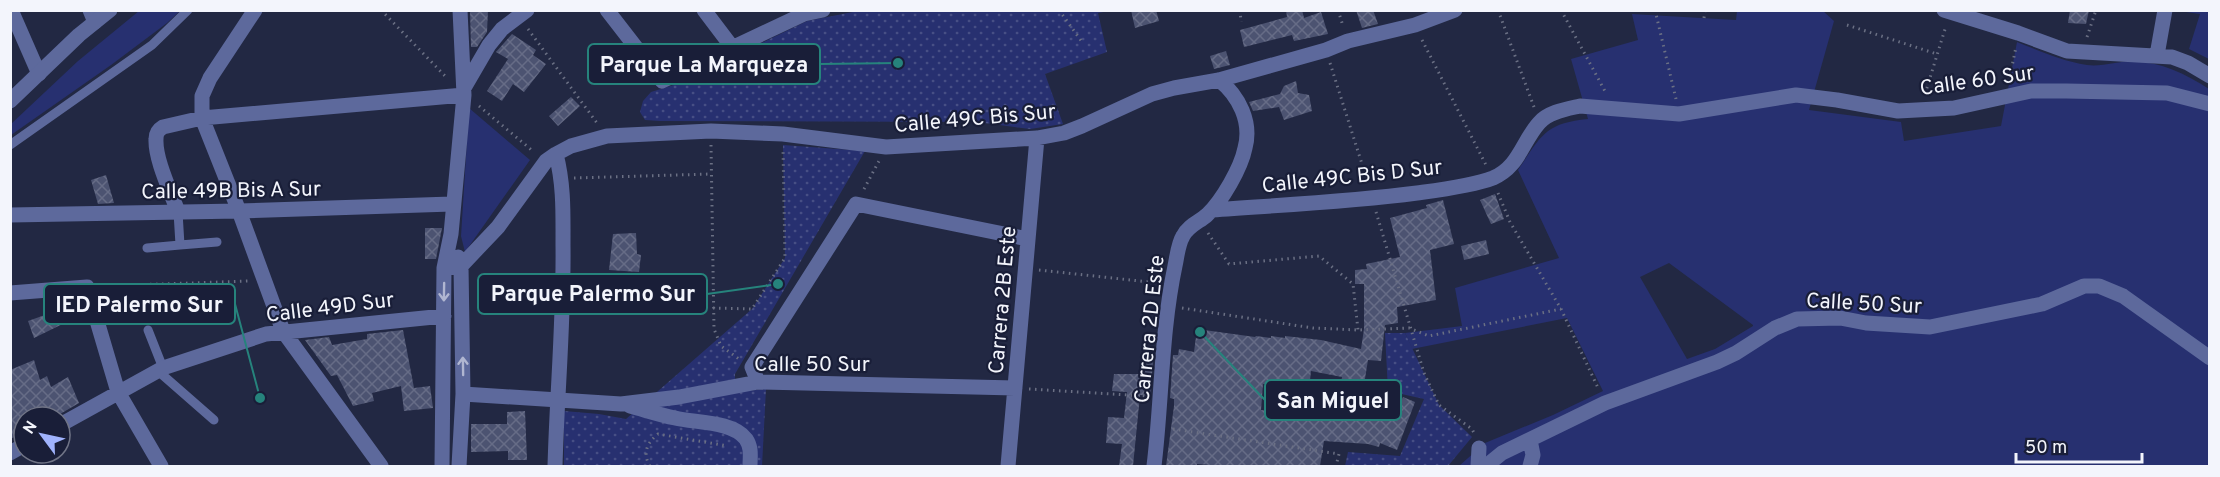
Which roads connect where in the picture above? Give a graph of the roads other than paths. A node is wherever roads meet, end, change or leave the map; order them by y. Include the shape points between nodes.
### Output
1 (11, 10) edge
2 (110, 10) edge
3 (188, 10) edge
4 (255, 10) edge
5 (460, 10) edge
6 (606, 10) edge
7 (704, 10) edge
8 (824, 10) edge
9 (1455, 10) edge
10 (2165, 10) edge
11 (1947, 12) edge
12 (803, 13) edge
13 (523, 14) edge
14 (92, 16) edge
15 (732, 47) junction
16 (2157, 55) junction
17 (39, 74) junction
18 (2210, 76) edge
19 (1219, 80) junction
20 (464, 91) junction
21 (10, 101) edge
22 (2210, 104) edge
23 (202, 118) junction
24 (1539, 122) joint
25 (1037, 138) junction
26 (10, 145) edge
27 (551, 157) junction
28 (452, 204) junction
29 (239, 211) junction
30 (178, 212) junction
31 (10, 215) edge
32 (1206, 216) junction
33 (451, 234) junction
34 (1028, 240) junction
35 (217, 242) dead end
36 (180, 245) junction
37 (147, 248) dead end
38 (461, 266) junction
39 (444, 268) junction
40 (10, 293) edge
41 (444, 316) junction
42 (148, 330) dead end
43 (283, 331) junction
44 (2210, 358) edge
45 (161, 370) junction
46 (758, 382) junction
47 (1015, 388) junction
48 (118, 392) junction
49 (464, 394) junction
50 (556, 399) junction
51 (621, 404) junction
52 (72, 418) edge
53 (214, 420) dead end
54 (1530, 440) junction
55 (1479, 448) road end
56 (160, 466) edge
57 (381, 466) edge
58 (442, 466) edge
59 (459, 466) edge
60 (555, 466) edge
61 (750, 466) edge
62 (1008, 466) edge
63 (1154, 466) edge
64 (1478, 466) edge
65 (1486, 466) edge
66 (1530, 466) edge

1 - 17 street
2 - 14 street
3 - 26 lane via 152,45
4 - 23 street via 210,78 202,96
5 - 20 street
6 - 15 street via 662,81
7 - 15 street
8 - 12 street
9 - 19 street, Calle 49C Bis Sur via 1415,25
10 - 16 street
11 - 16 street via 2067,51
12 - 15 street
13 - 20 street via 502,29 489,45
14 - 17 street
16 - 18 street via 2188,63
17 - 21 street
19 - 25 street, Calle 49C Bis Sur via 1152,94 1082,126
19 - 32 street, Carrera 2D Este via 1231,89 1241,106 1246,147 1238,168
20 - 23 street
20 - 28 street
22 - 24 street, Calle 60 Sur via 2167,93 2031,91 1954,108 1898,111 1796,95 1679,114 1580,106
23 - 29 street
23 - 30 street via 158,130 159,157
24 - 32 street, Calle 49C Bis D Sur via 1509,169 1492,178 1373,199
25 - 27 street, Calle 49C Bis Sur via 886,147 783,134 711,131 607,136 571,146
25 - 34 street, Carrera 2B Este
27 - 38 street via 498,227
27 - 50 street via 562,178 564,289
28 - 29 street, Calle 49B Bis A Sur
28 - 33 street
29 - 30 street, Calle 49B Bis A Sur
29 - 43 street
30 - 31 street, Calle 49B Bis A Sur
30 - 36 lane
32 - 63 street, Carrera 2D Este via 1182,236 1171,284
33 - 38 street
33 - 39 street
34 - 46 street via 856,204 752,368
34 - 47 street, Carrera 2B Este
35 - 36 lane
36 - 37 lane
38 - 39 street
49 -> 38 street
39 -> 41 street
40 - 48 street via 87,287
41 - 43 street, Calle 49D Sur
41 - 58 street
42 - 45 lane
43 - 45 street, Calle 49D Sur
43 - 57 street
44 - 54 street, Calle 50 Sur via 2123,296 2099,286 2084,286 2042,304 1930,327 1866,324 1839,318 1797,319 1717,362 1605,403
45 - 48 street, Calle 49D Sur
45 - 53 lane
46 - 47 street, Calle 50 Sur
46 - 51 street, Calle 50 Sur
47 - 62 street, Carrera 2B Este
48 - 52 street, Calle 49D Sur
48 - 56 street
49 - 50 street, Calle 50 Sur
49 - 59 street
50 - 51 street, Calle 50 Sur
50 - 60 street
51 - 61 street via 740,433 751,450
54 - 65 street, Calle 50 Sur via 1502,453
54 - 66 street
55 - 64 street

